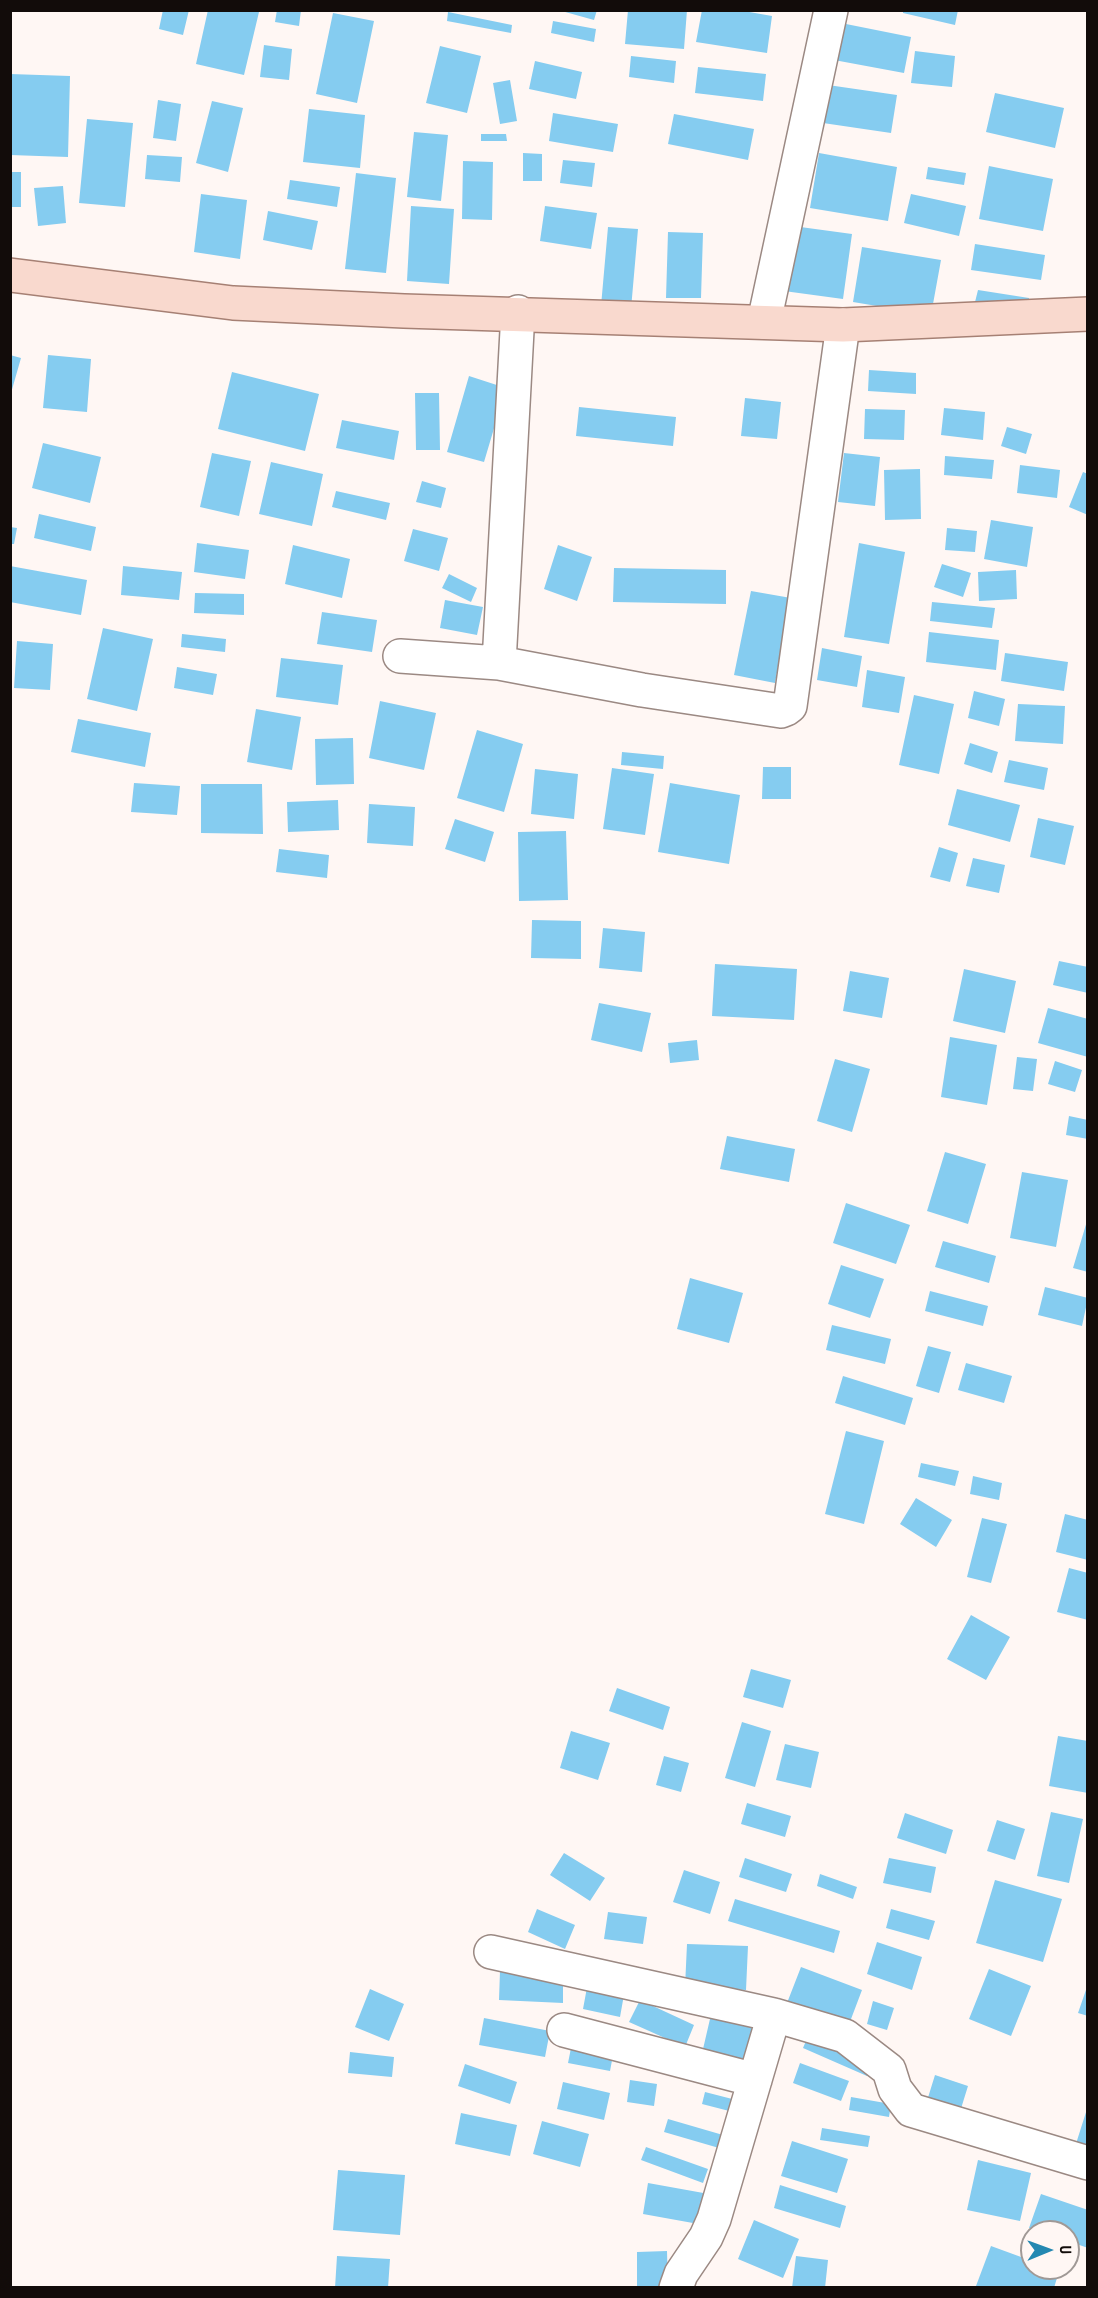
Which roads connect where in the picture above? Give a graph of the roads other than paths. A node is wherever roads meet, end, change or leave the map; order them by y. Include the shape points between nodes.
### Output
1 (831, 10) edge
2 (10, 275) edge
3 (518, 312) junction
4 (1088, 314) edge
5 (764, 322) junction
6 (843, 325) junction
7 (400, 656) dead end
8 (499, 663) junction
9 (491, 1952) dead end
10 (774, 2015) junction
11 (564, 2030) dead end
12 (755, 2080) junction
13 (1088, 2163) edge
14 (676, 2288) edge

1 - 5 street
2 - 3 main road via 233,303
3 - 5 main road
3 - 8 street
4 - 6 main road
5 - 6 main road
6 - 8 street via 790,706 781,711
7 - 8 street
9 - 10 street
10 - 12 street
10 - 13 street via 845,2036 889,2070 895,2089 911,2110
11 - 12 street
12 - 14 street via 714,2219

